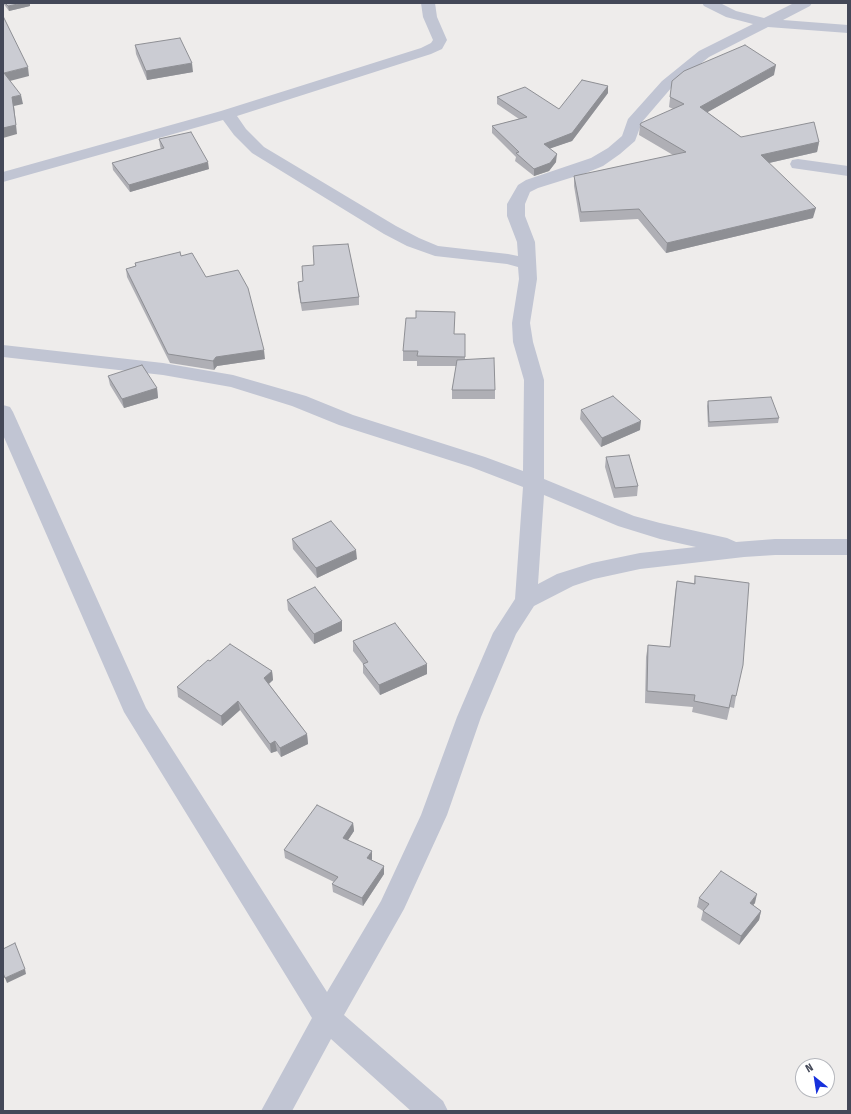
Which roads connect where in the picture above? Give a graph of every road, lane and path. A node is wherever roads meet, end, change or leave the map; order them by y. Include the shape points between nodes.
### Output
1 (428, 3) edge
2 (709, 3) edge
3 (805, 3) edge
4 (767, 23) junction
5 (848, 29) edge
6 (227, 114) junction
7 (798, 164) dead end
8 (848, 171) edge
9 (3, 177) edge
10 (526, 264) junction
11 (3, 351) edge
12 (3, 412) edge
13 (534, 483) junction
14 (848, 547) edge
15 (744, 549) junction
16 (526, 600) junction
17 (327, 1018) junction
18 (276, 1111) edge
19 (433, 1111) edge

1 - 6 street via 430,17 440,40 437,46
2 - 4 street via 731,14
3 - 4 street
4 - 5 street
4 - 10 street via 704,54 667,84 634,122 629,138 614,151 597,162 544,179 524,189 516,204 516,216 526,242
6 - 9 street
6 - 10 street via 258,150 413,242 435,251 508,259
7 - 8 street
10 - 13 street via 528,279 521,323 523,342 534,380
11 - 13 street via 163,369 233,381 299,401 346,420 478,462
12 - 17 street via 136,712
13 - 15 street via 626,521
13 - 16 street
14 - 15 street
15 - 16 street via 640,561 592,571 565,580
16 - 17 street via 502,640 468,717 434,815 391,909
17 - 18 street
17 - 19 street

